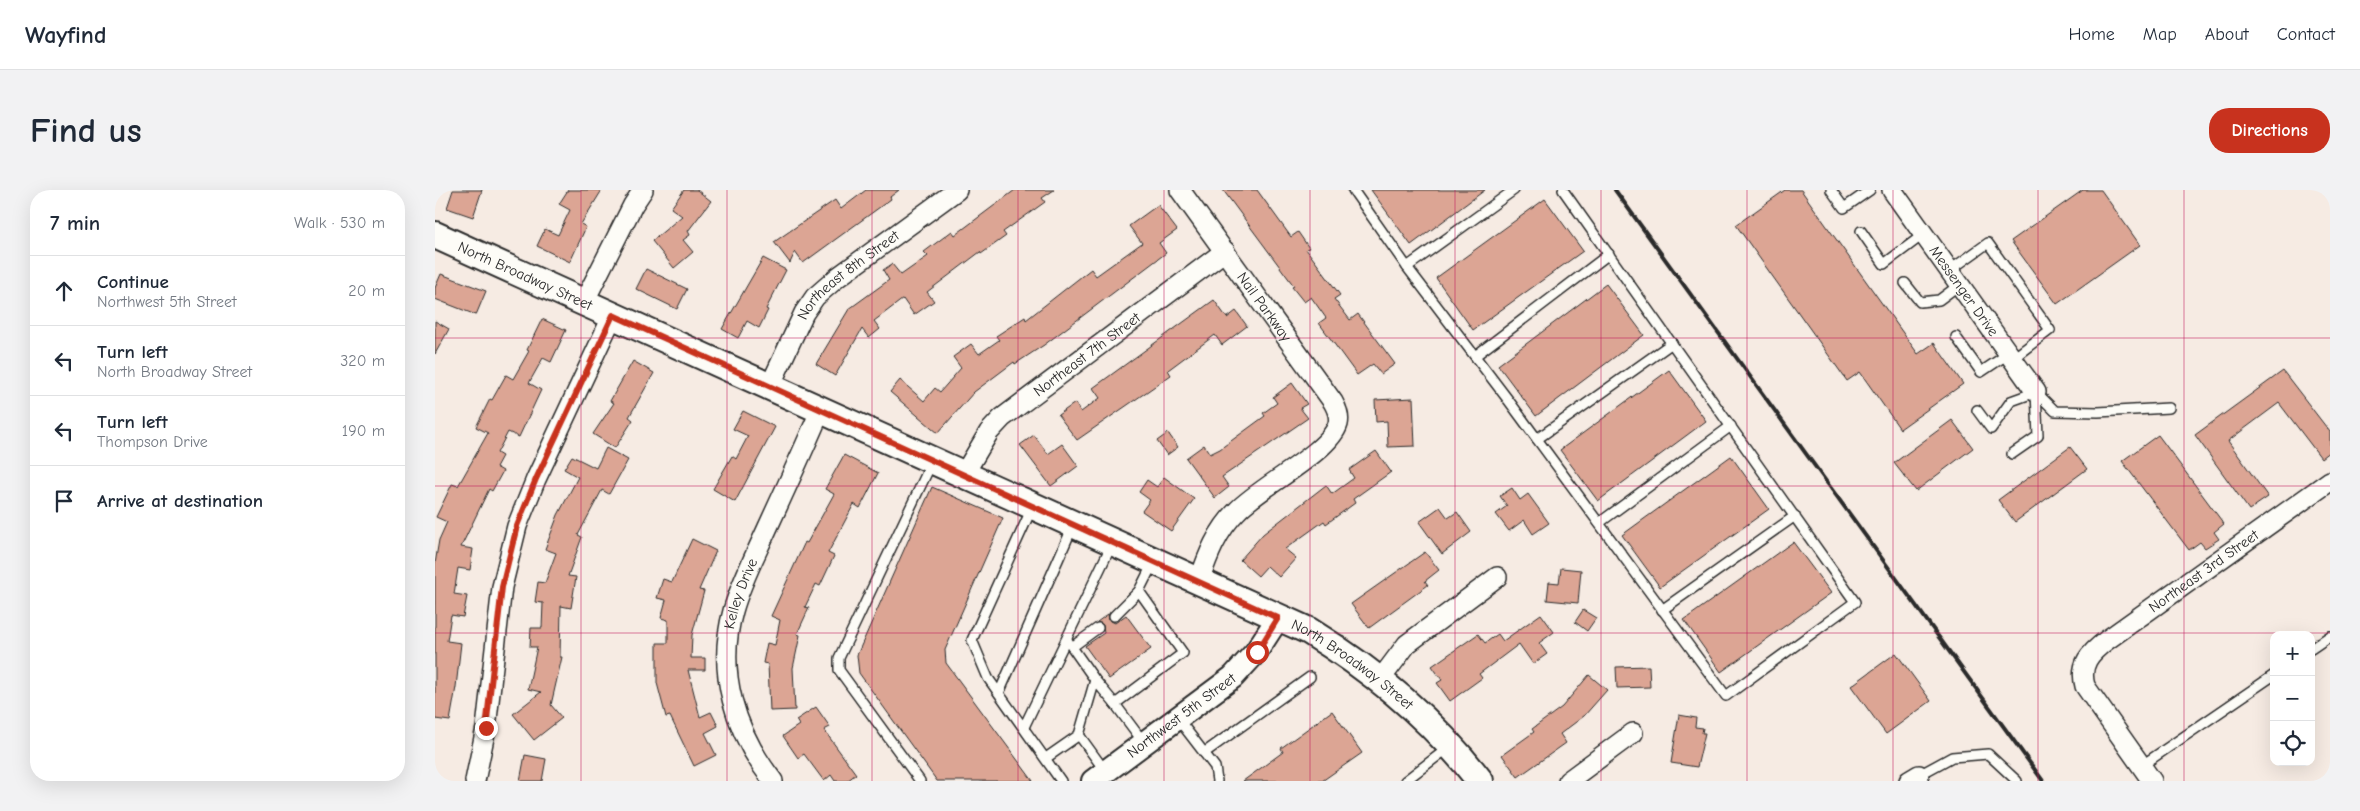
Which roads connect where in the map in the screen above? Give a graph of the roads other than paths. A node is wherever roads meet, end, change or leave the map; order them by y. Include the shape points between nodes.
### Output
1 (643, 190) edge
2 (957, 190) edge
3 (1180, 190) edge
4 (1353, 190) edge
5 (1514, 190) edge
6 (1563, 190) edge
7 (1831, 190) edge
8 (1870, 190) edge
9 (1892, 190) edge
10 (1861, 231) dead end
11 (1924, 234) junction
12 (435, 235) edge
13 (1225, 251) junction
14 (1609, 254) junction
15 (1407, 267) junction
16 (1954, 278) junction
17 (1905, 282) dead end
18 (584, 302) junction
19 (613, 315) junction
20 (1956, 337) dead end
21 (1672, 343) junction
22 (1475, 356) junction
23 (2010, 356) junction
24 (770, 386) junction
25 (2036, 392) junction
26 (2169, 408) dead end
27 (821, 409) junction
28 (1977, 410) dead end
29 (1731, 426) junction
30 (1537, 439) junction
31 (2012, 454) dead end
32 (933, 460) junction
33 (964, 474) junction
34 (2330, 481) edge
35 (1033, 506) junction
36 (1795, 516) junction
37 (1599, 523) junction
38 (1074, 524) junction
39 (1113, 542) junction
40 (1154, 560) junction
41 (1497, 578) dead end
42 (1199, 581) junction
43 (1139, 592) junction
44 (1662, 610) junction
45 (1114, 616) dead end
46 (1278, 618) junction
47 (1098, 628) dead end
48 (2330, 636) edge
49 (1070, 643) junction
50 (2315, 646) edge
51 (1310, 676) dead end
52 (2273, 676) edge
53 (1095, 680) junction
54 (1380, 680) junction
55 (999, 693) junction
56 (1115, 704) junction
57 (1178, 719) junction
58 (1024, 727) junction
59 (1633, 733) dead end
60 (1079, 735) junction
61 (1144, 744) junction
62 (1451, 746) junction
63 (1204, 753) junction
64 (1046, 758) junction
65 (2147, 774) edge
66 (1100, 776) edge
67 (1914, 778) edge
68 (475, 781) edge
69 (773, 781) edge
70 (920, 781) edge
71 (1061, 781) edge
72 (1217, 781) edge
73 (1405, 781) edge
74 (1480, 781) edge
75 (1569, 781) edge
76 (2017, 781) edge

1 - 18 street
2 - 24 street, Northeast 8th Street via 815,297 804,313
3 - 13 street, Nail Parkway
4 - 15 lane
5 - 15 lane
6 - 14 lane
7 - 8 lane via 1844,208
9 - 11 street, Messenger Drive
10 - 11 lane via 1884,264
11 - 16 street, Messenger Drive
12 - 18 main road, North Broadway Street
13 - 33 street, Northeast 7th Street via 1002,418 985,438
13 - 42 street, Nail Parkway via 1333,402 1338,412 1338,426 1321,447 1231,517 1214,542
14 - 21 lane
14 - 22 lane
15 - 22 lane
16 - 17 lane via 1939,300 1920,302
16 - 23 street, Messenger Drive
16 - 23 lane via 1988,244 2050,330
18 - 19 main road, North Broadway Street
19 - 24 main road, North Broadway Street
19 - 68 street via 517,526 502,587 488,710
20 - 23 lane via 1981,372
21 - 29 lane
21 - 30 lane
22 - 30 lane
23 - 25 street, Messenger Drive
24 - 27 main road, North Broadway Street
25 - 26 lane via 2055,411
25 - 28 lane via 2011,401 1991,429
25 - 31 lane via 2038,436
27 - 32 main road, North Broadway Street
27 - 69 street, Kelley Drive via 744,579 728,629 727,676 737,721 747,743
29 - 36 lane
29 - 37 lane
30 - 37 lane
32 - 33 main road, North Broadway Street
32 - 70 lane via 839,658 839,670
33 - 35 main road, North Broadway Street
34 - 65 street, Northeast 3rd Street via 2092,651 2083,667 2085,686
35 - 38 main road, North Broadway Street
35 - 55 lane via 972,640 988,678
36 - 44 lane
36 - 44 lane via 1855,602 1726,696
37 - 44 lane
38 - 39 main road, North Broadway Street
38 - 55 lane
39 - 40 main road, North Broadway Street
39 - 49 lane
40 - 42 main road, North Broadway Street
40 - 43 lane
41 - 54 street via 1407,644
42 - 46 main road, North Broadway Street
43 - 45 lane
43 - 56 lane via 1183,653
46 - 54 main road, North Broadway Street via 1309,631
46 - 57 street, Northwest 5th Street via 1247,664
47 - 49 lane
48 - 50 lane
49 - 53 lane
49 - 58 lane
51 - 63 lane
52 - 65 lane
53 - 56 lane
53 - 60 lane
54 - 62 main road, North Broadway Street via 1429,722
55 - 58 lane
56 - 61 lane
57 - 61 street, Northwest 5th Street
57 - 63 lane
58 - 64 lane
59 - 75 street
60 - 64 lane
60 - 66 lane
61 - 66 street, Northwest 5th Street
62 - 73 lane
62 - 74 main road, North Broadway Street
63 - 72 lane via 1215,767
64 - 71 lane
67 - 76 lane via 1952,757 1988,754

